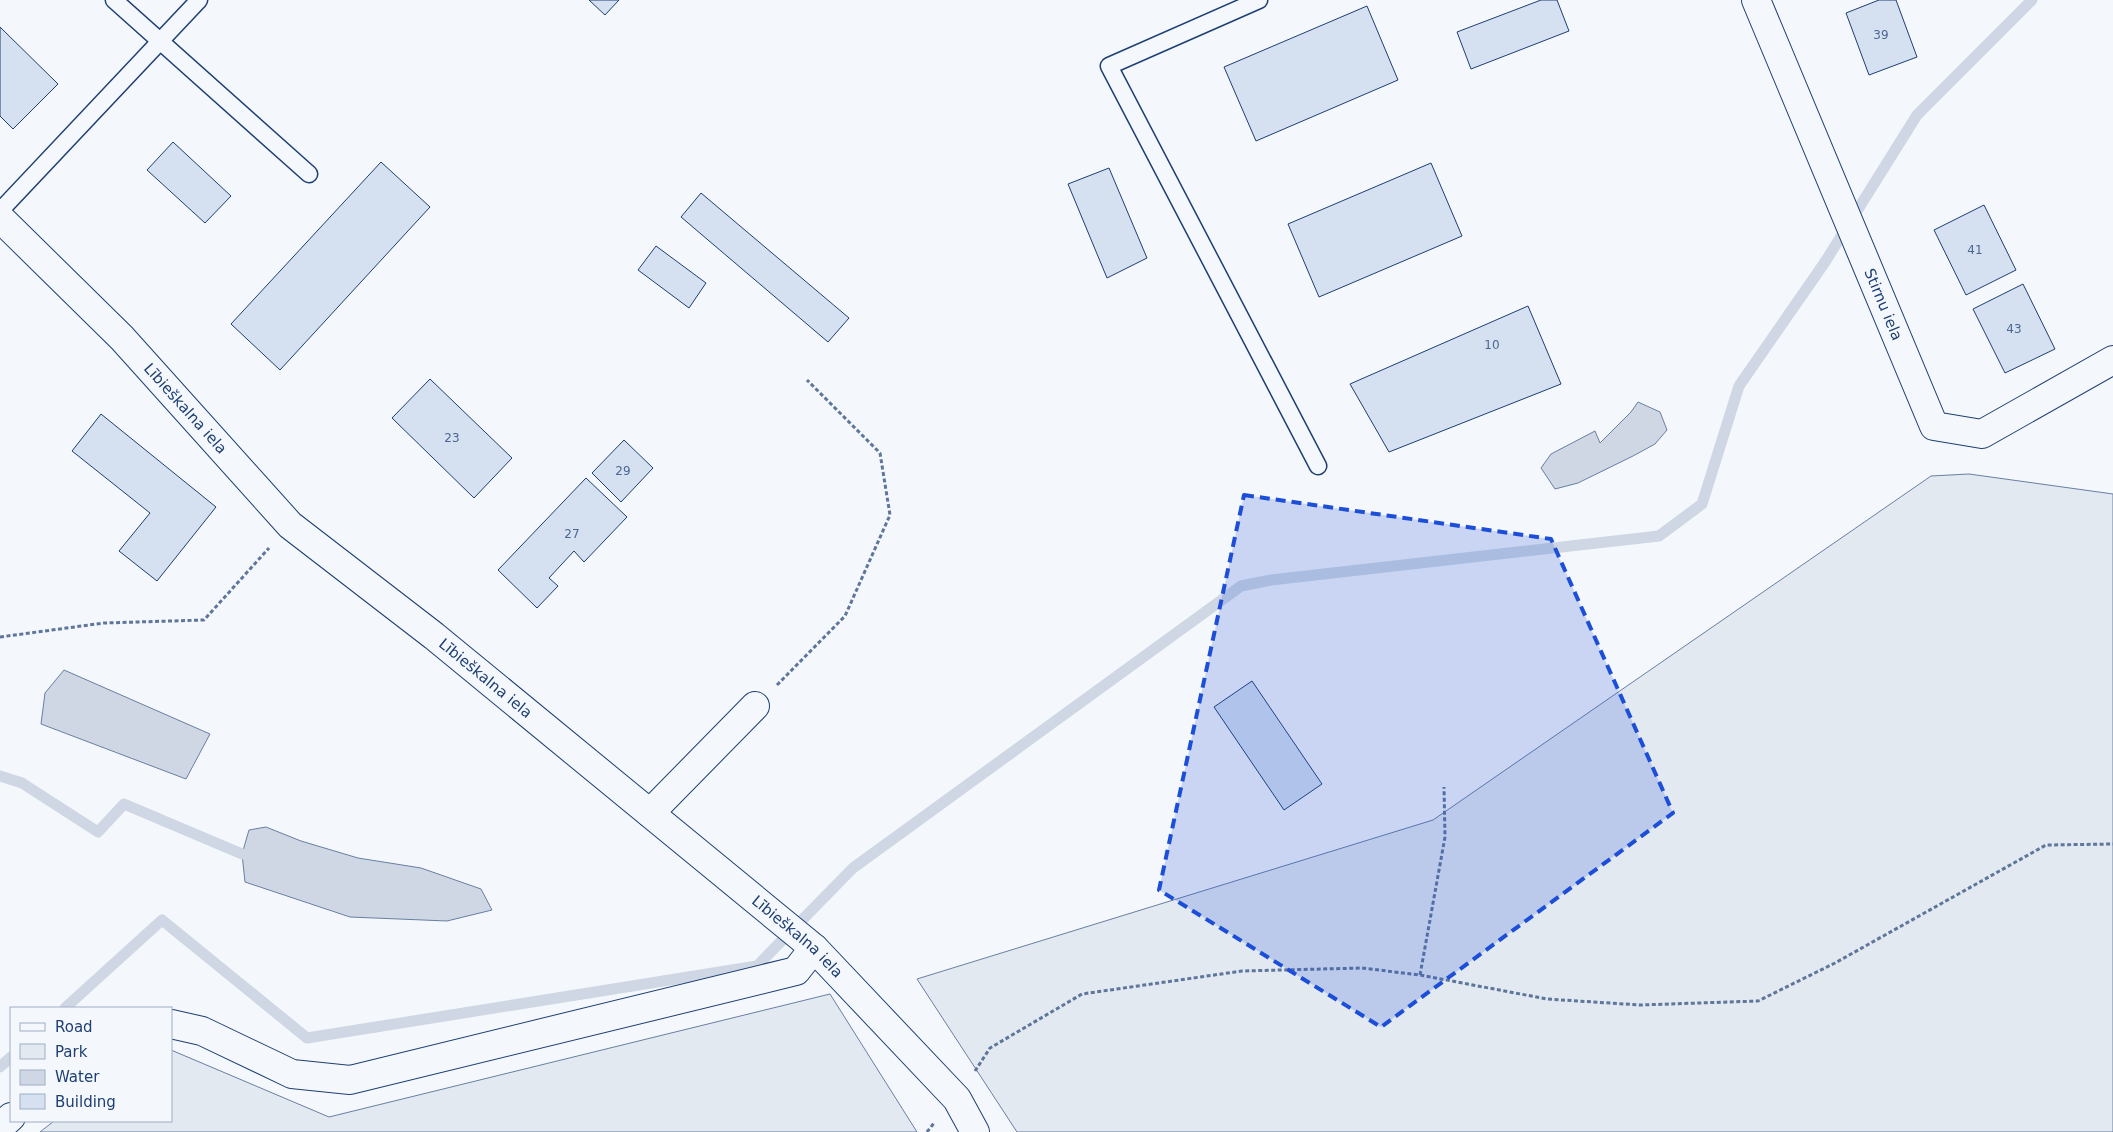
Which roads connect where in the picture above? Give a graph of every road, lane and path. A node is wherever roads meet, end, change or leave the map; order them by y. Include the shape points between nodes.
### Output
1 (114, 0) edge
2 (199, 0) edge
3 (1259, 0) edge
4 (1756, 0) edge
5 (160, 41) junction
6 (309, 174) dead end
7 (0, 211) edge
8 (0, 218) edge
9 (2113, 360) edge
10 (806, 380) dead end
11 (1318, 466) dead end
12 (290, 525) junction
13 (0, 637) edge
14 (755, 706) joint
15 (1444, 787) dead end
16 (650, 813) junction
17 (2113, 844) edge
18 (814, 948) junction
19 (1420, 976) junction
20 (172, 1024) edge
21 (957, 1098) junction
22 (10, 1119) edge
23 (0, 1127) edge
24 (975, 1132) edge

1 - 5 lane
2 - 5 lane
3 - 11 lane via 1109,66
4 - 9 street, Stirnu iela via 1934,426 1982,434
5 - 6 lane
5 - 7 lane
8 - 12 street, Lībieškalna iela via 122,338
10 - 14 path via 880,453 890,515 846,616
12 - 13 path via 204,620 104,623
12 - 16 street, Lībieškalna iela via 434,636
14 - 16 street
15 - 19 path via 1445,837
16 - 18 street, Lībieškalna iela
17 - 19 path via 2046,846 1835,963 1758,1001 1640,1005 1556,999
18 - 20 street via 796,972 350,1080 292,1074 202,1031
18 - 21 street, Lībieškalna iela
19 - 21 path via 1362,968 1242,971 1082,994 990,1048
21 - 24 street, Lībieškalna iela
22 - 23 street

